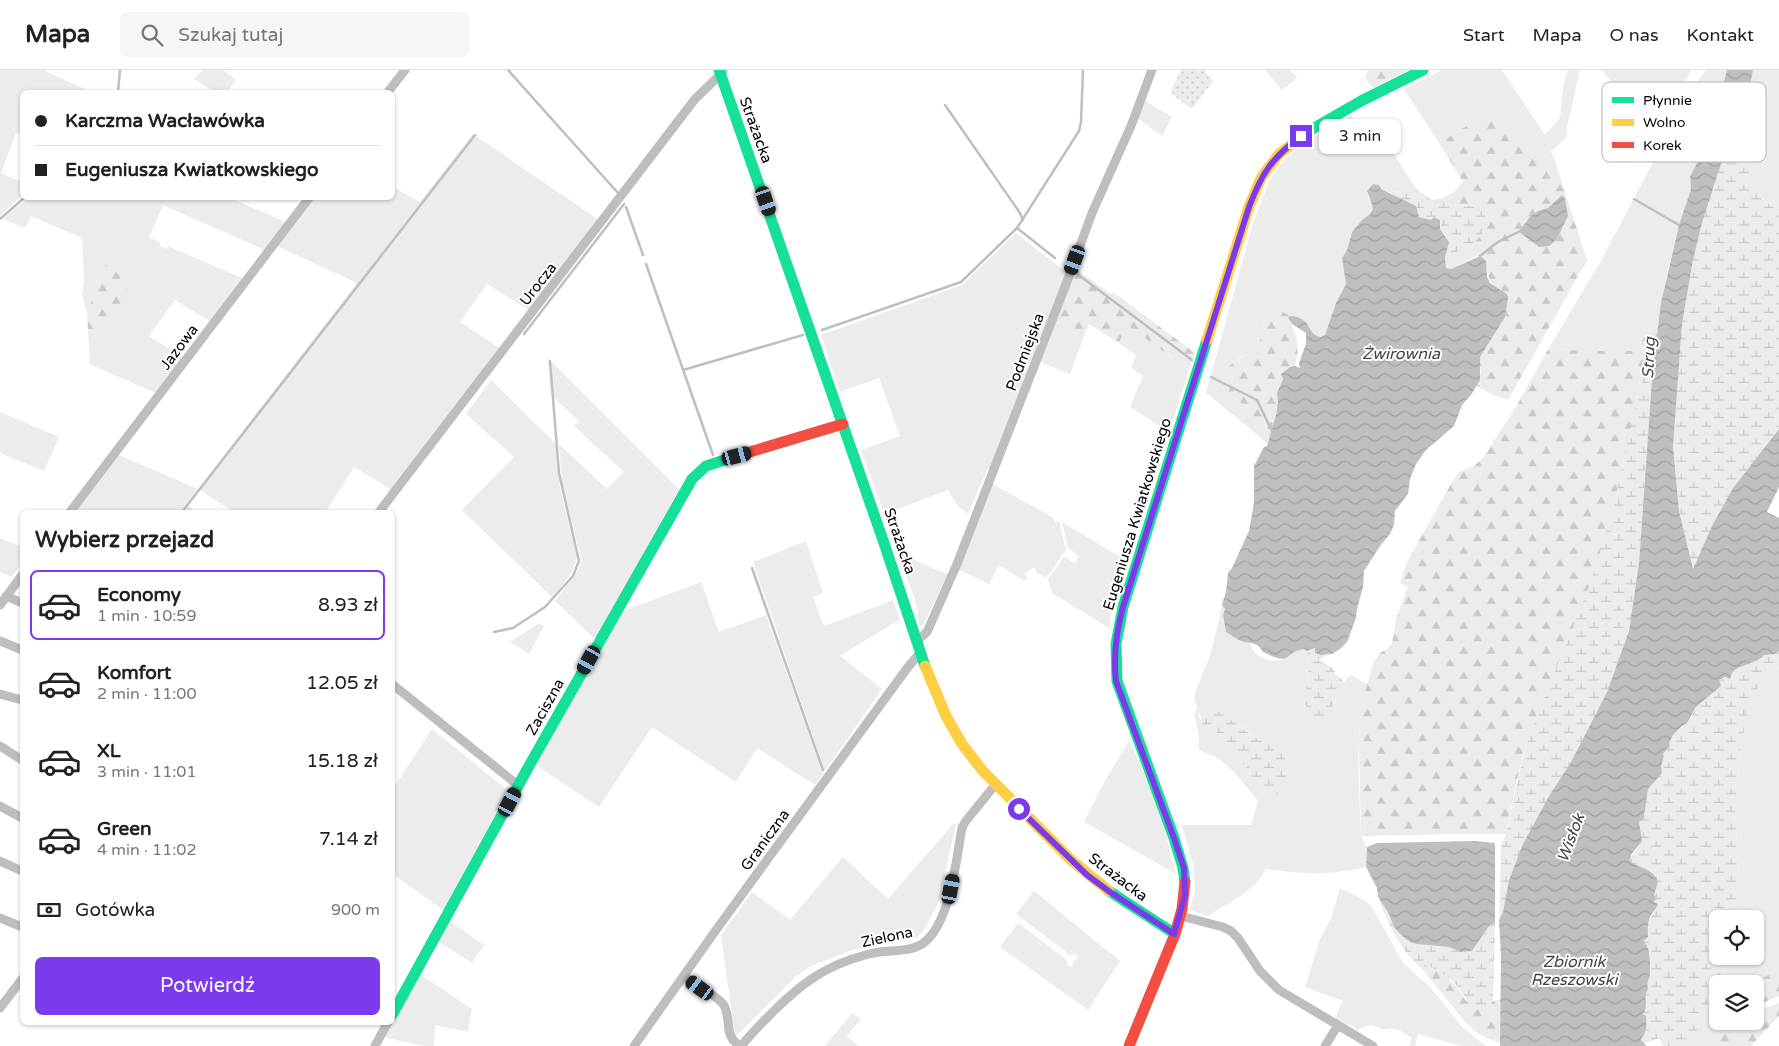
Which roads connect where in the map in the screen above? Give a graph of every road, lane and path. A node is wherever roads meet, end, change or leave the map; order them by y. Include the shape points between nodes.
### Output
1 (405, 70) edge
2 (1152, 70) edge
3 (1423, 70) edge
4 (721, 71) edge
5 (390, 90) edge
6 (307, 200) edge
7 (843, 424) junction
8 (72, 510) edge
9 (381, 510) edge
10 (20, 577) edge
11 (6, 596) junction
12 (20, 602) edge
13 (0, 605) edge
14 (0, 641) edge
15 (919, 647) junction
16 (20, 649) edge
17 (395, 686) edge
18 (0, 694) edge
19 (20, 699) edge
20 (2, 750) edge
21 (20, 759) edge
22 (995, 785) junction
23 (519, 786) junction
24 (0, 806) edge
25 (20, 817) edge
26 (0, 861) edge
27 (20, 871) edge
28 (1181, 916) junction
29 (0, 918) edge
30 (20, 926) edge
31 (1174, 934) junction
32 (684, 976) junction
33 (20, 982) edge
34 (0, 1008) edge
35 (395, 1009) edge
36 (386, 1025) edge
37 (1338, 1025) junction
38 (376, 1043) edge
39 (634, 1046) edge
40 (741, 1046) edge
41 (1129, 1046) edge
42 (1325, 1046) edge
43 (1372, 1046) edge

1 - 5 street
2 - 15 street, Podmiejska via 1092,214 957,564
3 - 28 street, Eugeniusza Kwiatkowskiego via 1301,136 1265,170 1249,207 1123,607 1115,640 1116,681 1181,859 1185,885
4 - 7 street, Strażacka
4 - 9 street, Urocza via 696,99
6 - 8 street, Jazowa
7 - 15 street, Strażacka
7 - 23 street, Zaciszna via 714,463 692,479
10 - 11 street
11 - 12 street
11 - 13 street
14 - 16 street
15 - 22 street, Strażacka via 946,716 962,744
15 - 32 street, Graniczna via 908,667
17 - 23 street
18 - 19 street
20 - 21 street
22 - 31 street, Strażacka via 1087,875
22 - 40 street, Zielona via 962,828 951,889 942,915 928,939 911,949 871,953 820,973 801,986
23 - 35 street, Zaciszna
24 - 25 street
26 - 27 street
28 - 31 street, Eugeniusza Kwiatkowskiego
28 - 37 street via 1231,931 1272,984
29 - 30 street
31 - 41 street, Eugeniusza Kwiatkowskiego
32 - 39 street, Graniczna
32 - 40 street via 722,1002 730,1036
33 - 34 street
36 - 38 street
37 - 42 street
37 - 43 street

